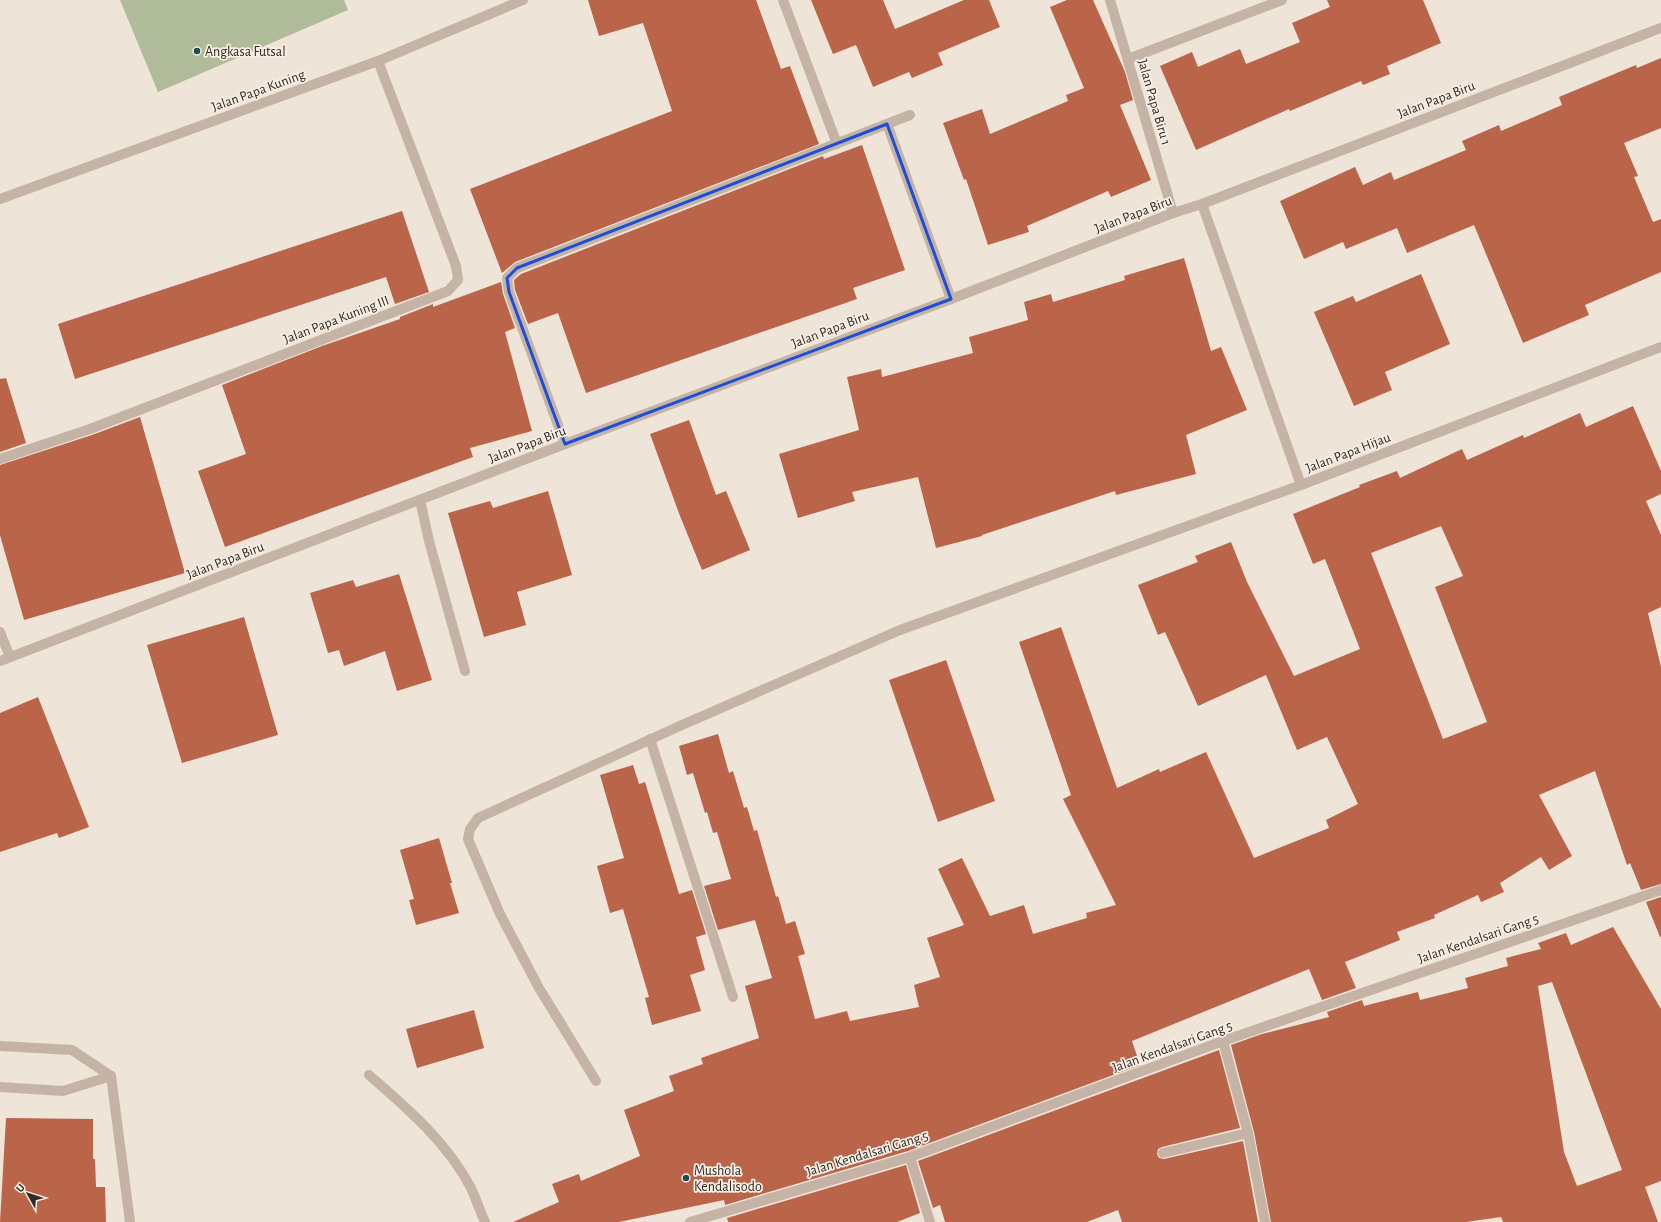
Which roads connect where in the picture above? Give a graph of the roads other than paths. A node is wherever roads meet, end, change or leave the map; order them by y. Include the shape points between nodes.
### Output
1 (523, 0) edge
2 (783, 0) edge
3 (1110, 0) edge
4 (1282, 0) edge
5 (1661, 28) edge
6 (1128, 59) junction
7 (378, 61) junction
8 (910, 115) dead end
9 (887, 124) junction
10 (837, 144) junction
11 (0, 199) edge
12 (1202, 204) junction
13 (1173, 213) junction
14 (951, 299) junction
15 (1661, 346) edge
16 (565, 444) junction
17 (0, 459) edge
18 (1301, 485) junction
19 (420, 500) junction
20 (0, 632) edge
21 (5, 659) edge
22 (465, 671) dead end
23 (650, 739) junction
24 (1661, 890) edge
25 (733, 997) dead end
26 (1223, 1041) junction
27 (0, 1046) edge
28 (369, 1075) dead end
29 (111, 1076) junction
30 (596, 1081) dead end
31 (0, 1087) edge
32 (1248, 1134) junction
33 (1164, 1153) dead end
34 (910, 1157) junction
35 (709, 1219) edge
36 (130, 1222) edge
37 (485, 1222) edge
38 (690, 1222) edge
39 (930, 1222) edge
40 (1265, 1222) edge

1 - 7 street, Jalan Papa Kuning
2 - 10 street
3 - 6 street, Jalan Papa Biru 1
4 - 6 street
5 - 12 street, Jalan Papa Biru
6 - 13 street, Jalan Papa Biru 1
7 - 11 street, Jalan Papa Kuning
7 - 17 street, Jalan Papa Kuning III via 456,266 458,280 448,291 90,429
8 - 9 street
9 - 10 street
9 - 14 street
10 - 16 street via 517,268 507,278 509,292
12 - 13 street, Jalan Papa Biru
12 - 18 street, Jalan Papa Hijau
13 - 14 street, Jalan Papa Biru
14 - 16 street, Jalan Papa Biru
15 - 18 street, Jalan Papa Hijau
16 - 19 street, Jalan Papa Biru
18 - 23 street via 900,630
19 - 21 street, Jalan Papa Biru
19 - 22 street
20 - 21 street
23 - 25 street
23 - 30 street via 478,818 468,834 470,846 500,914 539,988
24 - 26 street, Jalan Kendalsari Gang 5
26 - 32 street
26 - 34 street, Jalan Kendalsari Gang 5
27 - 29 street via 72,1050
28 - 37 street via 439,1141 471,1188
29 - 31 street via 63,1091
29 - 36 street
32 - 33 street
32 - 40 street
34 - 35 street, Jalan Kendalsari Gang 5
34 - 39 street
35 - 38 street, Jalan Kendalsari Gang 5

